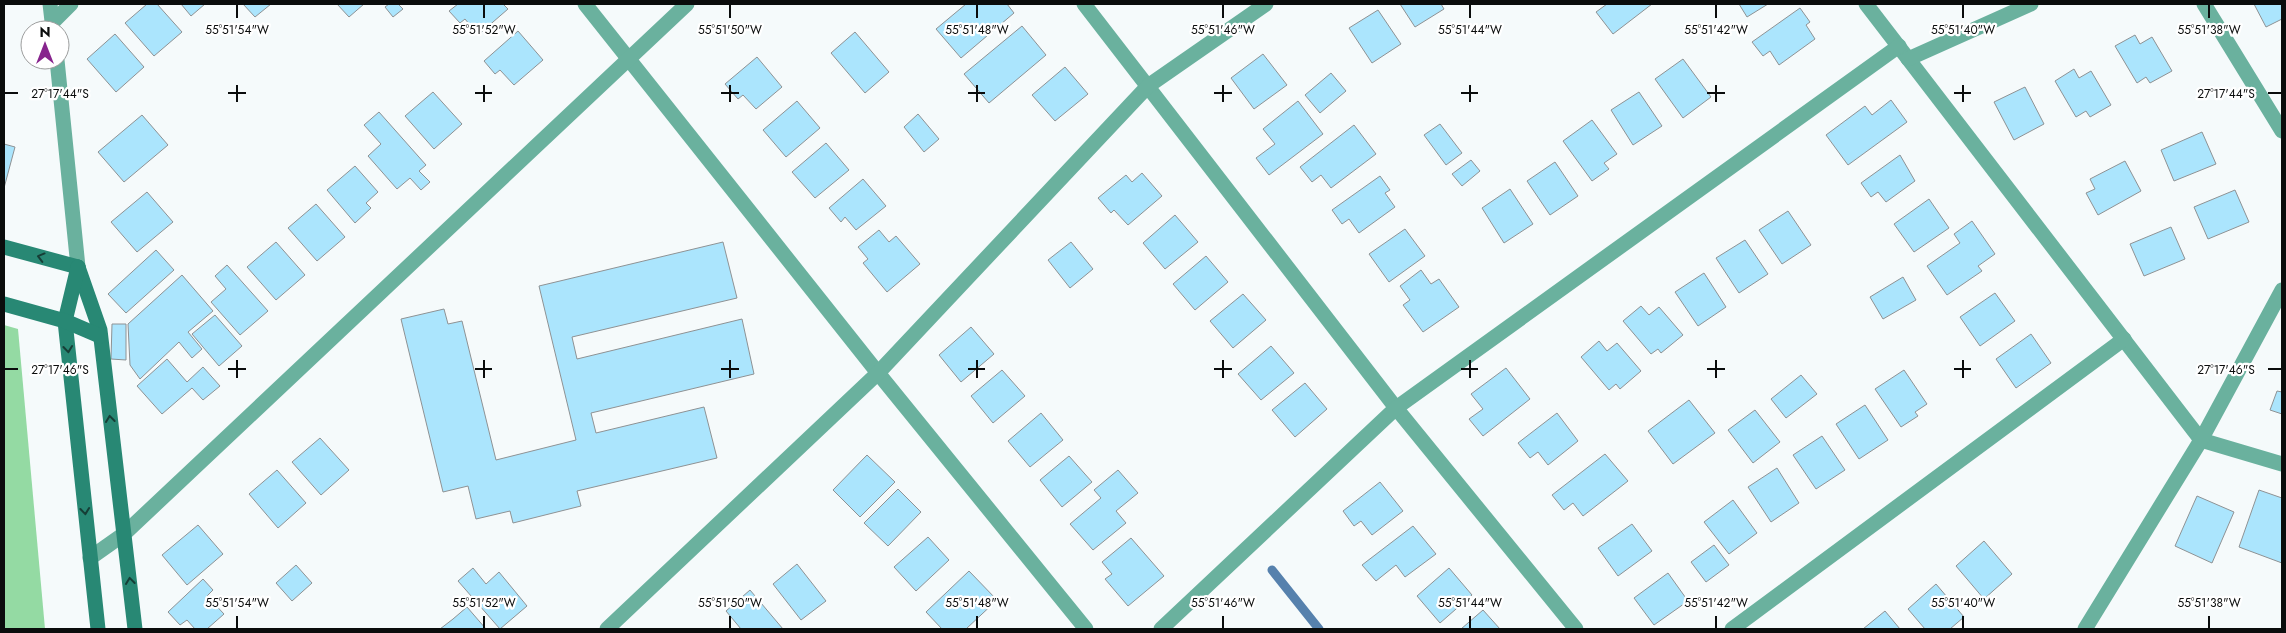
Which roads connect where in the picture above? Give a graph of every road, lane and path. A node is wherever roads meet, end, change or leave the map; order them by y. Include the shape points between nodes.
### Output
1 (50, 4) edge
2 (71, 4) edge
3 (585, 4) edge
4 (687, 4) edge
5 (1084, 4) edge
6 (1266, 4) edge
7 (1866, 4) edge
8 (2031, 4) edge
9 (2204, 4) edge
10 (52, 20) edge
11 (58, 20) edge
12 (1899, 46) junction
13 (1908, 59) junction
14 (628, 60) junction
15 (57, 70) edge
16 (1148, 86) junction
17 (2282, 131) edge
18 (4, 247) edge
19 (78, 267) junction
20 (2282, 290) edge
21 (4, 304) edge
22 (65, 321) junction
23 (100, 336) junction
24 (2124, 339) junction
25 (878, 373) junction
26 (1396, 408) junction
27 (2201, 440) junction
28 (2282, 464) edge
29 (124, 534) junction
30 (90, 558) junction
31 (98, 629) edge
32 (136, 629) edge
33 (607, 629) edge
34 (1086, 629) edge
35 (1161, 629) edge
36 (1576, 629) edge
37 (1732, 629) edge
38 (2085, 629) edge

1 - 10 street
2 - 11 street
3 - 14 street
4 - 14 street
5 - 16 street
6 - 16 street
7 - 12 street
8 - 13 street
9 - 17 street
12 - 13 street
12 - 26 street
13 - 24 street
14 - 25 street
14 - 29 street
15 - 19 street
16 - 25 street
16 - 26 street
19 -> 18 street
19 - 22 street
19 - 23 street
20 - 27 street
21 - 22 street
22 - 23 street
22 -> 30 street
29 -> 23 street
24 - 27 street
24 - 37 street
25 - 33 street
25 - 34 street
26 - 35 street
26 - 36 street
27 - 28 street
27 - 38 street
29 - 30 street
32 -> 29 street
30 - 31 street

